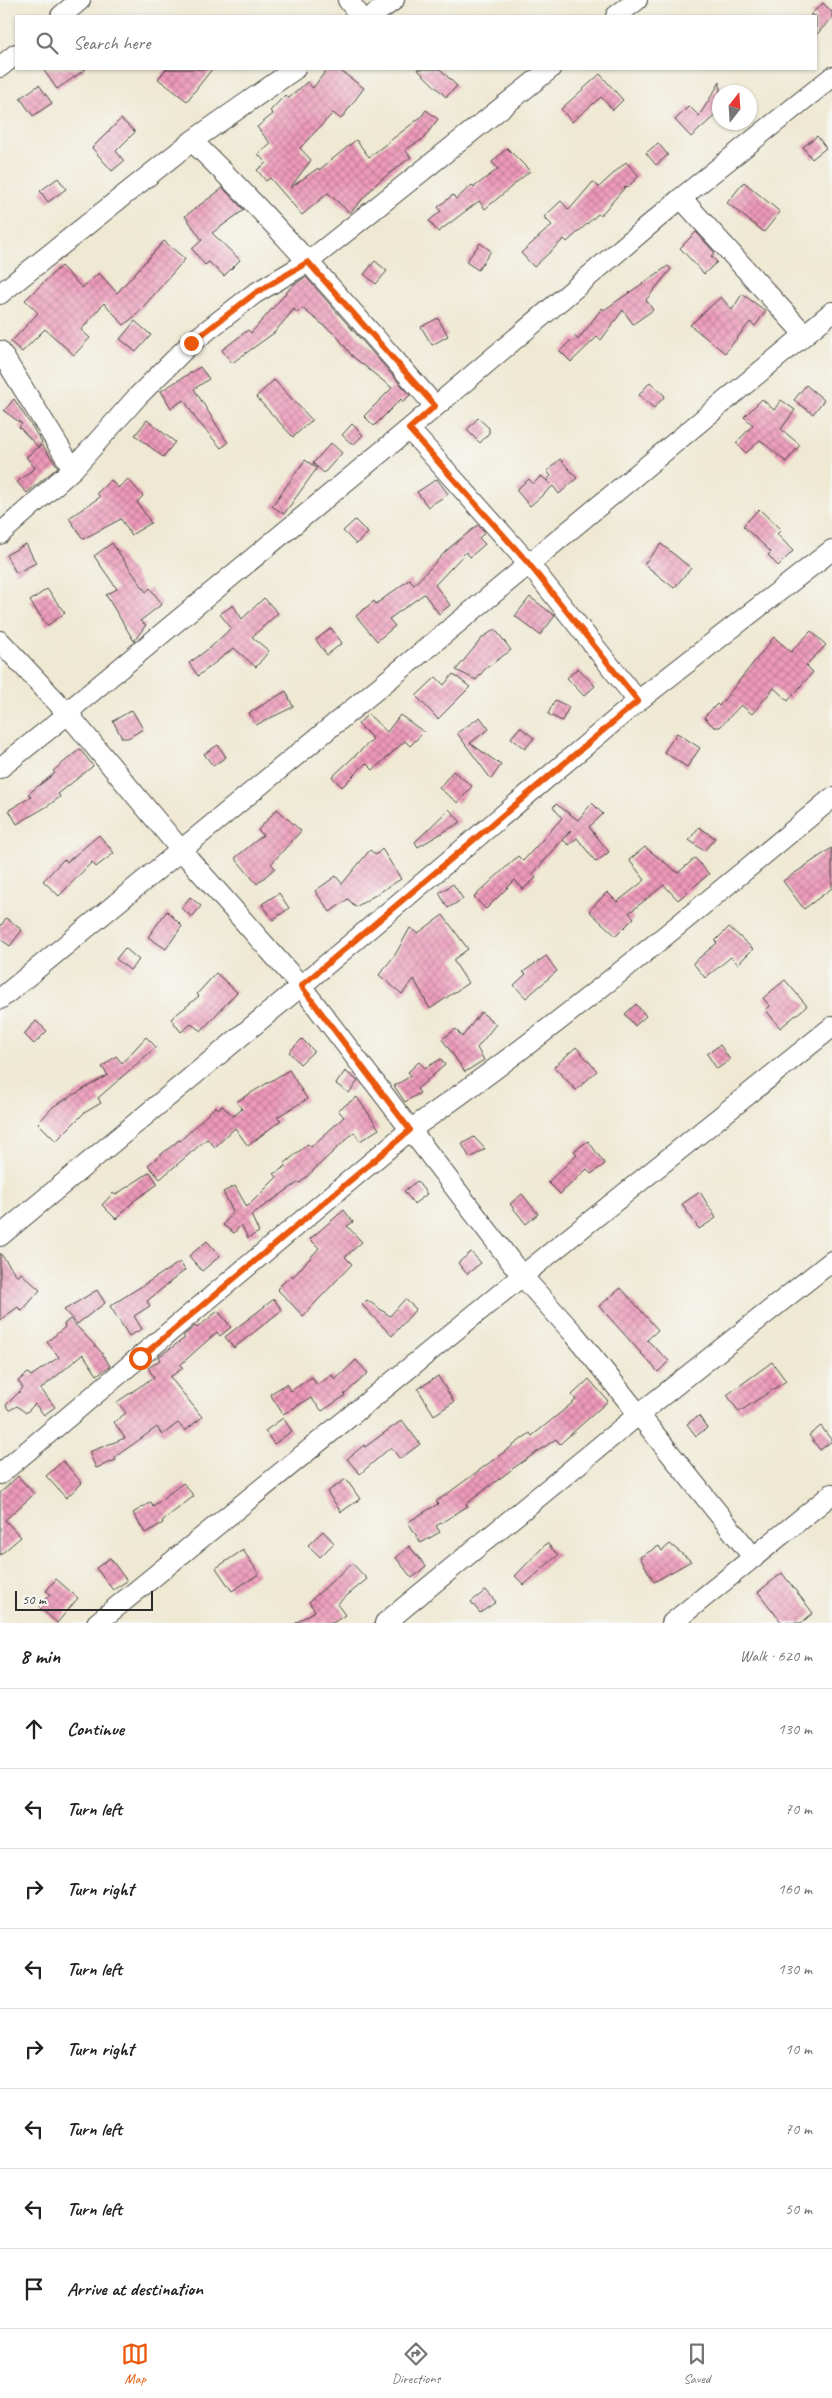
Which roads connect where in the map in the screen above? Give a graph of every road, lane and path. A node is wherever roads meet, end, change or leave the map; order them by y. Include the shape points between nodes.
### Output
1 (80, 0) edge
2 (348, 0) edge
3 (394, 0) edge
4 (636, 0) edge
5 (62, 15) edge
6 (359, 15) edge
7 (373, 15) edge
8 (617, 15) edge
9 (15, 55) edge
10 (0, 67) edge
11 (294, 70) edge
12 (549, 70) edge
13 (832, 77) edge
14 (192, 141) junction
15 (681, 198) junction
16 (308, 262) junction
17 (0, 294) edge
18 (832, 312) edge
19 (805, 334) junction
20 (0, 351) edge
21 (435, 406) junction
22 (409, 429) junction
23 (73, 469) junction
24 (0, 534) edge
25 (832, 550) edge
26 (529, 564) junction
27 (0, 641) edge
28 (638, 701) junction
29 (68, 714) junction
30 (0, 768) edge
31 (832, 798) edge
32 (180, 849) junction
33 (301, 986) junction
34 (0, 999) edge
35 (832, 1027) edge
36 (410, 1130) junction
37 (0, 1236) edge
38 (832, 1261) edge
39 (522, 1276) junction
40 (638, 1415) junction
41 (0, 1474) edge
42 (832, 1494) edge
43 (754, 1558) junction
44 (97, 1623) edge
45 (385, 1623) edge
46 (672, 1623) edge

1 - 5 street
2 - 6 street
3 - 7 street
4 - 8 street
9 - 10 street
11 - 14 street
12 - 16 street
13 - 15 street
14 - 16 street
14 - 17 street
15 - 19 street
15 - 21 street
16 - 21 street
16 - 23 street via 254,294 191,343
18 - 19 street
19 - 26 street
20 - 23 street
21 - 22 street
22 - 26 street
22 - 29 street
23 - 24 street
25 - 28 street
26 - 28 street
26 - 32 street
27 - 29 street
28 - 33 street
29 - 30 street
29 - 32 street
31 - 36 street via 692,914 475,1085
32 - 33 street
32 - 34 street
33 - 36 street
33 - 37 street
35 - 39 street
36 - 39 street
36 - 41 street
38 - 40 street
39 - 40 street via 575,1334
39 - 44 street
40 - 43 street
40 - 45 street
42 - 43 street
43 - 46 street

